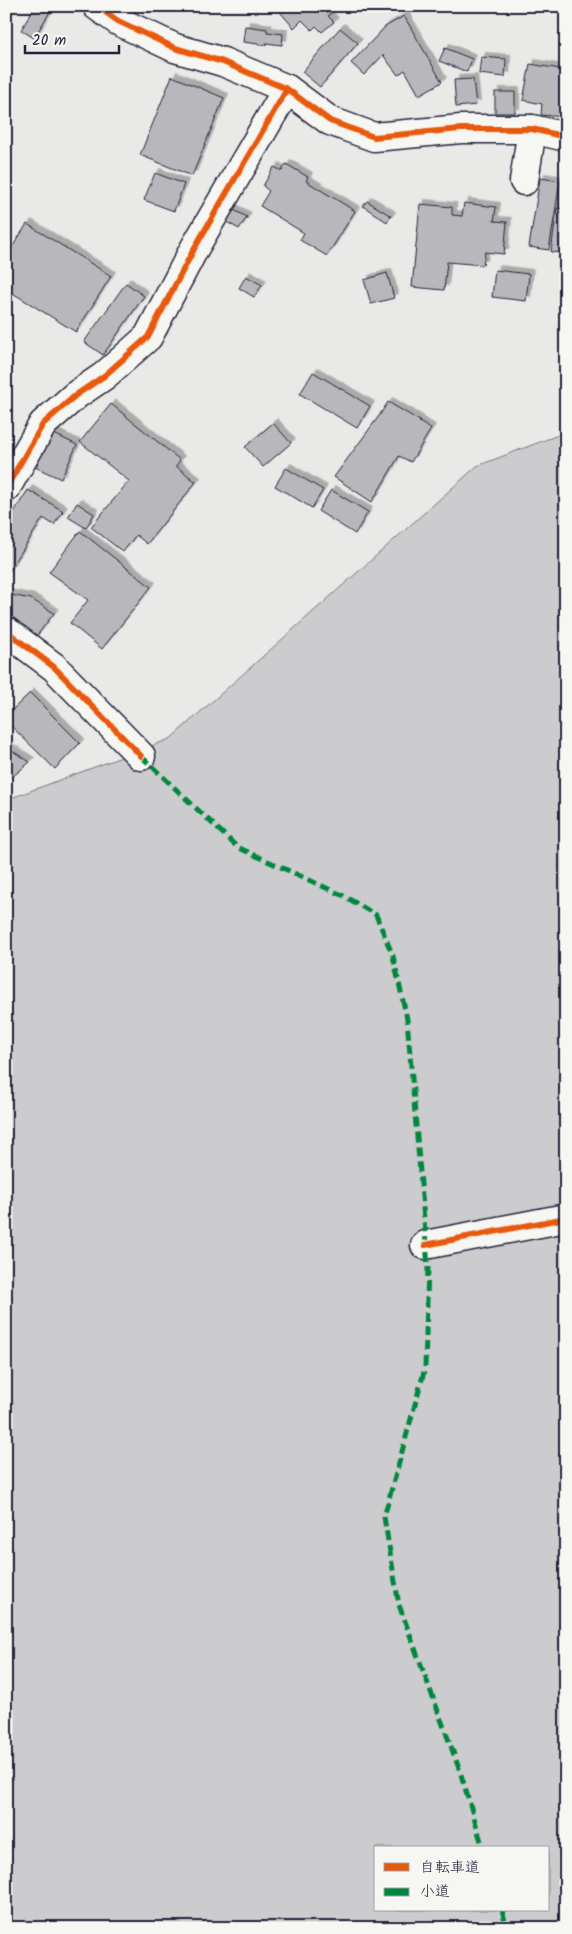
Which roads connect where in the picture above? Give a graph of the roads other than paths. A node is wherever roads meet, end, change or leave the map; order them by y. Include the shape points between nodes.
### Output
1 (97, 6) edge
2 (287, 89) junction
3 (532, 129) junction
4 (566, 137) edge
5 (524, 181) dead end
6 (6, 488) edge
7 (6, 630) edge
8 (141, 756) dead end
9 (566, 1218) edge
10 (425, 1245) dead end

1 - 2 street via 118,21 175,48 223,62
2 - 3 street via 330,121 374,136 461,129
2 - 6 street via 148,337 42,424
3 - 4 street
3 - 5 street
7 - 8 street via 54,667
9 - 10 street

